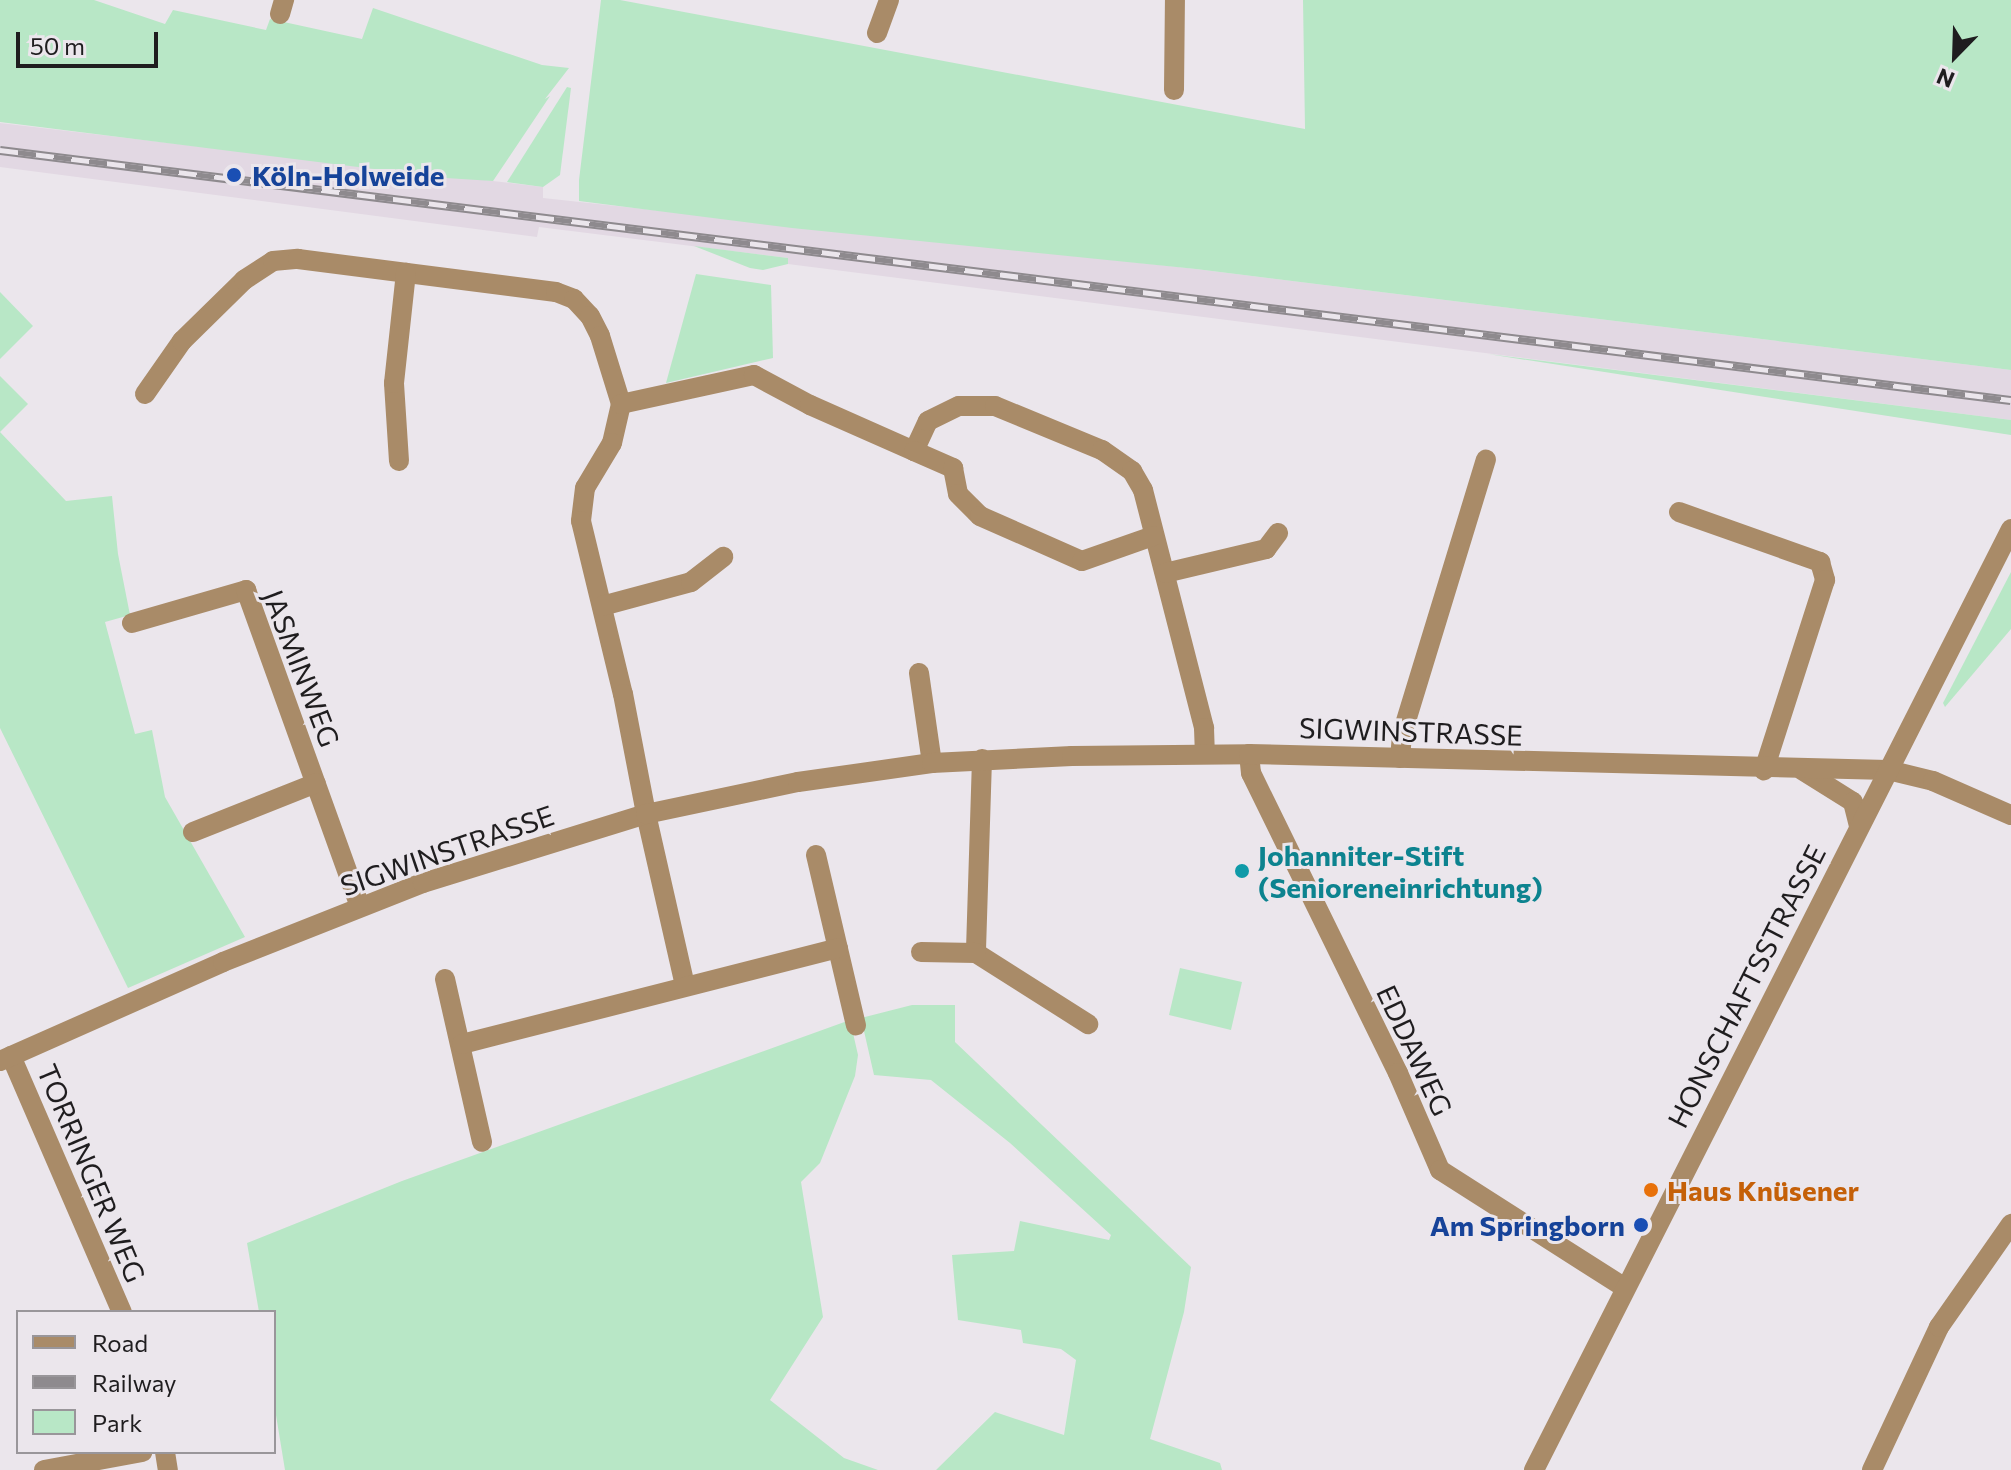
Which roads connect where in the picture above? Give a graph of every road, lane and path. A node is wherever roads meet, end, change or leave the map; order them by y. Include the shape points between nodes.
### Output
1 (889, 0) edge
2 (1175, 0) edge
3 (877, 33) dead end
4 (1174, 90) dead end
5 (406, 273) junction
6 (145, 394) dead end
7 (621, 404) junction
8 (914, 451) junction
9 (1486, 460) dead end
10 (399, 461) dead end
11 (1679, 512) dead end
12 (2011, 529) edge
13 (1278, 533) dead end
14 (1153, 536) junction
15 (723, 557) dead end
16 (1165, 573) junction
17 (602, 606) junction
18 (132, 623) dead end
19 (919, 673) dead end
20 (1205, 754) junction
21 (1249, 754) junction
22 (1400, 758) junction
23 (982, 759) junction
24 (932, 763) junction
25 (1764, 770) junction
26 (1802, 770) junction
27 (1888, 770) junction
28 (316, 783) junction
29 (646, 814) junction
30 (2011, 815) edge
31 (1859, 826) junction
32 (193, 832) dead end
33 (816, 855) dead end
34 (360, 907) junction
35 (838, 948) junction
36 (921, 952) dead end
37 (976, 953) junction
38 (445, 979) dead end
39 (685, 985) junction
40 (1088, 1024) dead end
41 (856, 1025) dead end
42 (462, 1044) junction
43 (6, 1058) edge
44 (482, 1142) dead end
45 (2011, 1224) edge
46 (1625, 1288) junction
47 (121, 1310) edge
48 (131, 1454) edge
49 (44, 1470) edge
50 (1534, 1470) edge
51 (1872, 1470) edge

1 - 3 street
2 - 4 street
5 - 6 street via 298,259 273,261 244,280 182,341
5 - 7 street via 556,292 574,299 600,336
5 - 10 street via 394,383
7 - 8 street via 754,375
7 - 17 street via 612,443 585,488 581,521
8 - 14 street via 953,468 958,494 980,516 1082,561
8 - 14 street via 928,421 959,406 995,406 1102,450 1132,471 1143,490
9 - 22 street via 1402,734
11 - 25 street via 1820,562 1825,580
12 - 27 street, HONSCHAFTSSTRASSE
13 - 16 street via 1266,549
14 - 16 street
15 - 17 street via 691,582
16 - 20 street via 1204,728
17 - 29 street
18 - 28 street, JASMINWEG via 246,590
19 - 24 street
20 - 21 street, SIGWINSTRASSE
20 - 23 street, SIGWINSTRASSE
21 - 22 street, SIGWINSTRASSE
21 - 46 street, EDDAWEG via 1251,773 1440,1170
22 - 25 street, SIGWINSTRASSE
23 - 24 street, SIGWINSTRASSE
23 - 37 street
24 - 29 street, SIGWINSTRASSE via 798,782
25 - 26 street, SIGWINSTRASSE
26 - 27 street, SIGWINSTRASSE
26 - 31 street via 1853,802
27 - 30 street via 1933,781
27 - 31 street, HONSCHAFTSSTRASSE
28 - 32 street, JASMINWEG
28 - 34 street, JASMINWEG
29 - 34 street, SIGWINSTRASSE
29 - 39 street
31 - 46 street, HONSCHAFTSSTRASSE
33 - 35 street
34 - 43 street, SIGWINSTRASSE
35 - 39 street
35 - 41 street
36 - 37 street
37 - 40 street
38 - 42 street
39 - 42 street
42 - 44 street
43 - 47 street, TORRINGER WEG
45 - 51 street via 1939,1327
46 - 50 street, HONSCHAFTSSTRASSE
48 - 49 street

